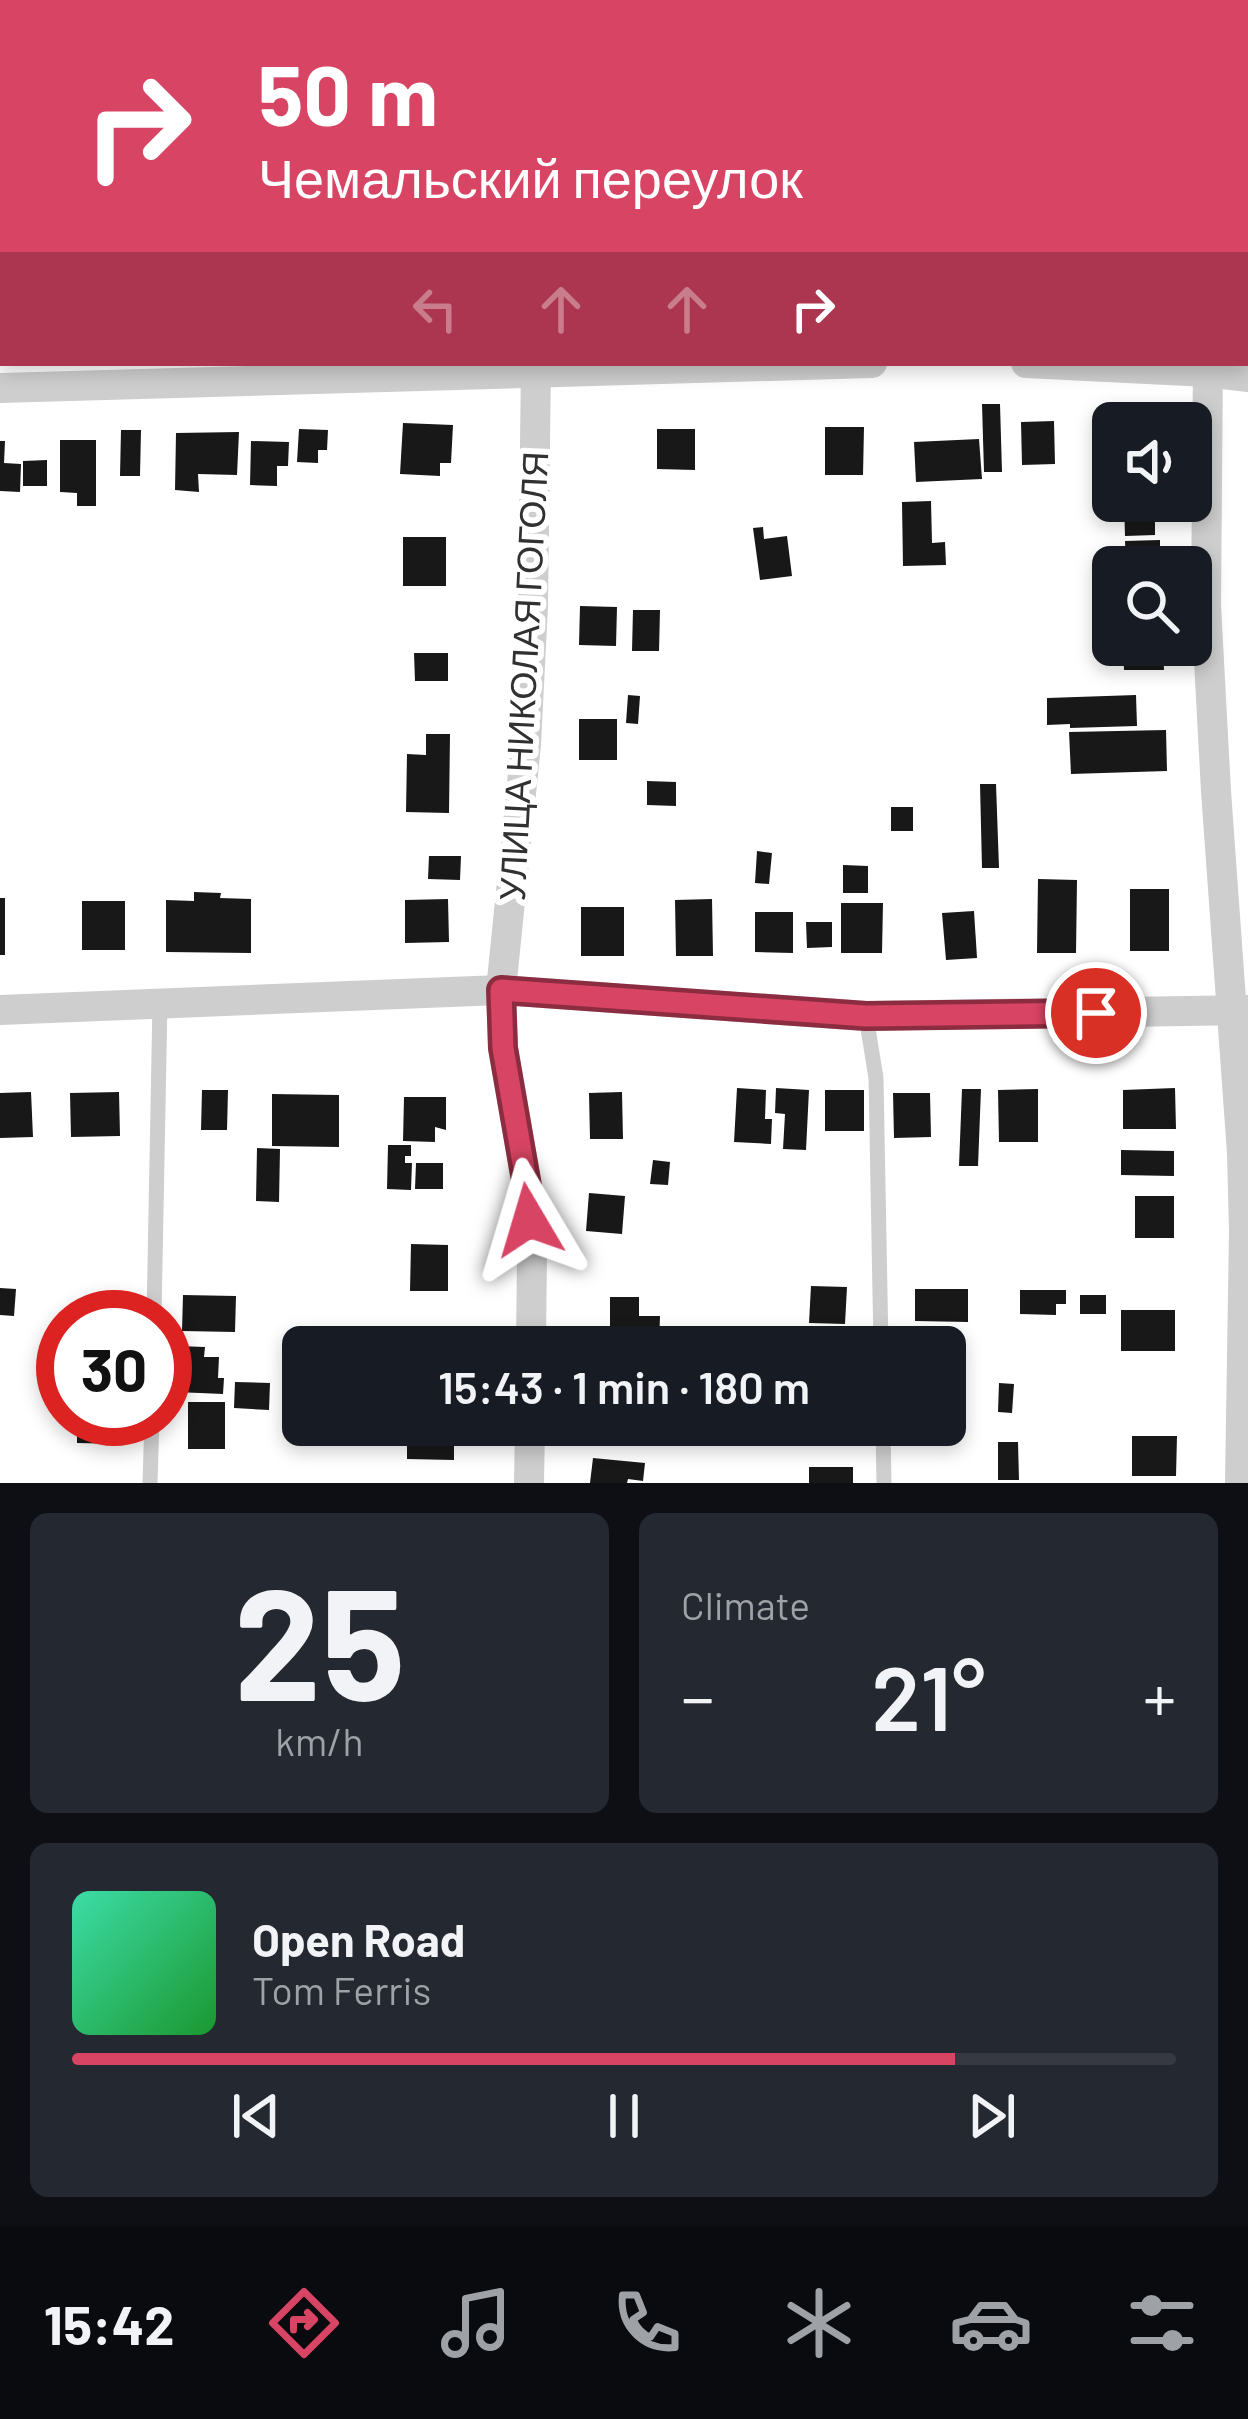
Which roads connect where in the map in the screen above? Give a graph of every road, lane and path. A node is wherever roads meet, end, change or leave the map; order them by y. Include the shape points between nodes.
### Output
1 (620, 366) edge
2 (1135, 366) edge
3 (536, 367) edge
4 (1208, 368) edge
5 (1248, 377) edge
6 (0, 388) edge
7 (501, 990) junction
8 (160, 1002) junction
9 (0, 1010) edge
10 (1240, 1011) edge
11 (866, 1016) junction
12 (155, 1290) edge
13 (531, 1326) edge
14 (881, 1326) edge
15 (152, 1446) edge
16 (530, 1446) edge
17 (883, 1446) edge
18 (151, 1483) edge
19 (530, 1483) edge
20 (884, 1483) edge
21 (1240, 1483) edge

1 - 3 street
2 - 4 street
3 - 6 street
3 - 7 street, УЛИЦА НИКОЛАЯ ГОГОЛЯ via 526,744
4 - 5 street
4 - 10 street via 1206,605
7 - 8 street
7 - 11 street
7 - 13 street, УЛИЦА НИКОЛАЯ ГОГОЛЯ via 527,1186
8 - 9 street
8 - 12 lane
10 - 11 street
10 - 21 street
11 - 14 lane via 876,1078
15 - 18 lane
16 - 19 street
17 - 20 lane

